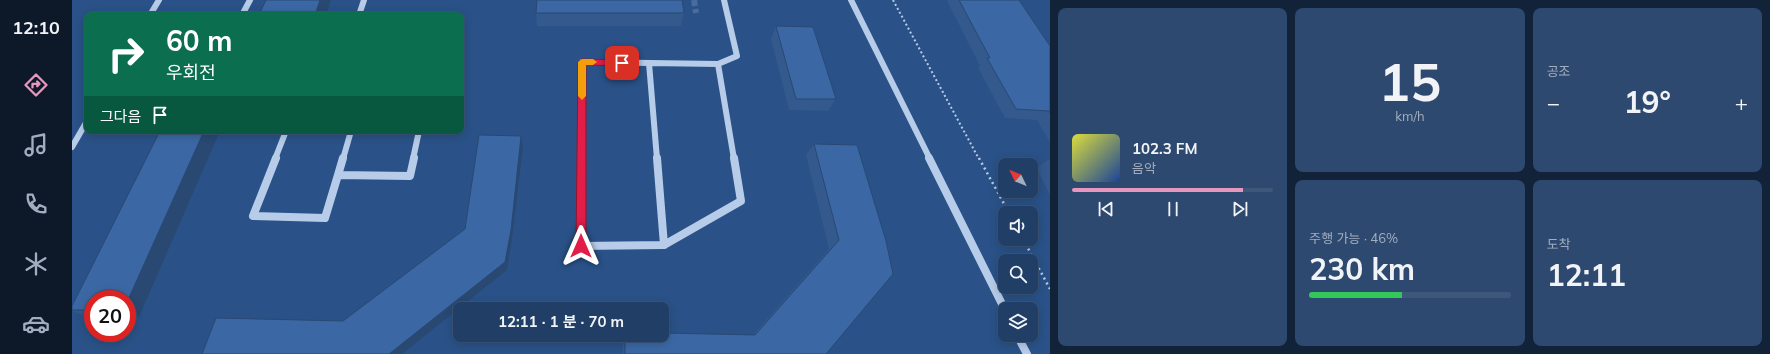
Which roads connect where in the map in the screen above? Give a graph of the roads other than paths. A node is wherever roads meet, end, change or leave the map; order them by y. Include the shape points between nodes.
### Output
1 (159, 0) edge
2 (250, 0) edge
3 (364, 0) edge
4 (724, 0) edge
5 (851, 0) edge
6 (152, 12) edge
7 (244, 12) edge
8 (360, 12) edge
9 (649, 63) junction
10 (718, 64) junction
11 (84, 126) edge
12 (285, 134) edge
13 (350, 134) edge
14 (418, 134) edge
15 (72, 147) edge
16 (338, 175) junction
17 (664, 245) junction
18 (1001, 302) edge
19 (1021, 342) edge
20 (1027, 354) edge

1 - 6 street
2 - 7 street
3 - 8 street
4 - 10 street via 737,56
5 - 18 street
9 - 10 street
9 - 17 street
9 - 17 street via 582,62 581,246
10 - 17 street via 741,201
11 - 15 street
12 - 16 street via 253,216 325,218
13 - 16 street
14 - 16 street via 410,176
19 - 20 street

